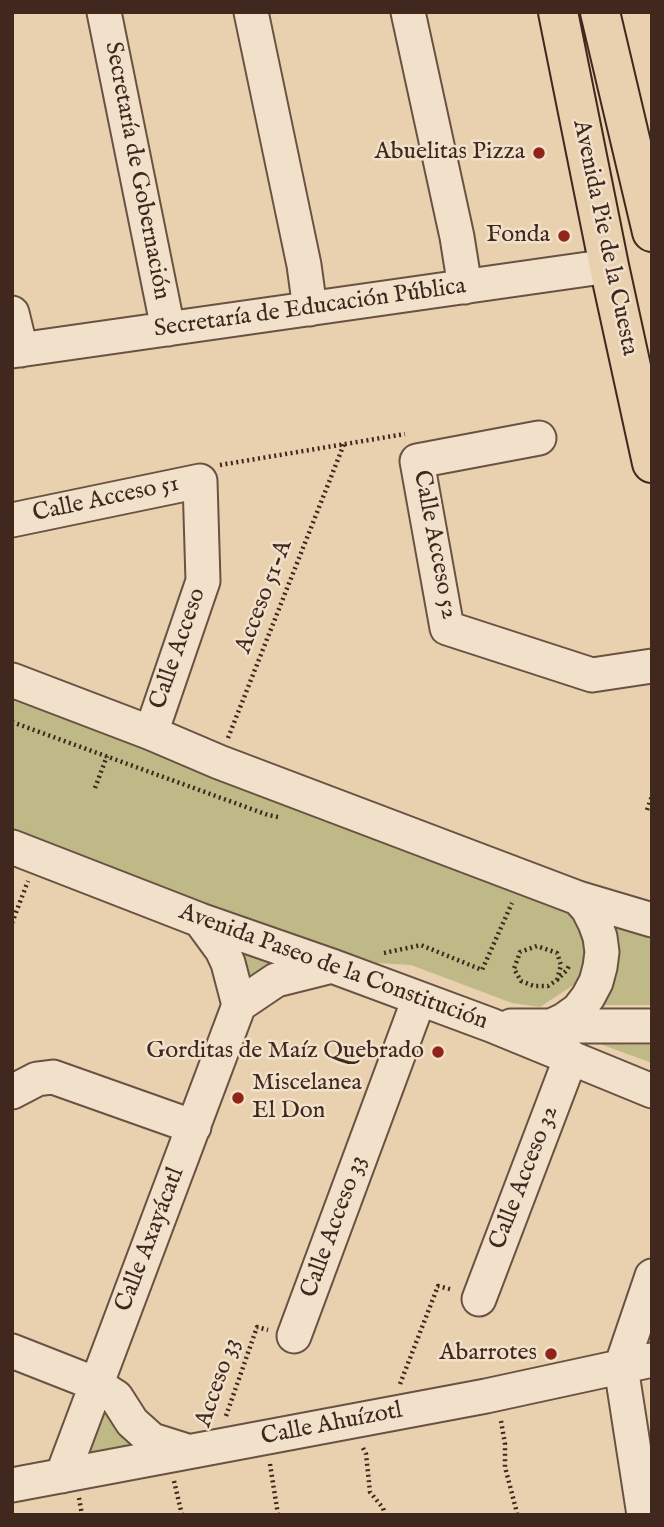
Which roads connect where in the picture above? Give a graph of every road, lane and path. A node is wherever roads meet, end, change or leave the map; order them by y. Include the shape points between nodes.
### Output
1 (104, 12) edge
2 (251, 12) edge
3 (408, 12) edge
4 (583, 15) edge
5 (652, 232) edge
6 (609, 266) junction
7 (465, 287) junction
8 (310, 309) junction
9 (12, 313) edge
10 (168, 329) junction
11 (17, 350) edge
12 (540, 438) dead end
13 (344, 444) junction
14 (416, 461) junction
15 (652, 463) edge
16 (200, 481) junction
17 (12, 520) edge
18 (652, 666) edge
19 (12, 680) edge
20 (12, 722) edge
21 (151, 733) junction
22 (107, 756) junction
23 (219, 762) junction
24 (95, 788) dead end
25 (652, 796) edge
26 (647, 810) dead end
27 (281, 818) dead end
28 (25, 852) edge
29 (578, 898) junction
30 (512, 902) dead end
31 (200, 920) junction
32 (652, 920) edge
33 (12, 923) edge
34 (571, 958) dead end
35 (346, 971) junction
36 (557, 980) junction
37 (419, 999) junction
38 (239, 1005) junction
39 (491, 1025) junction
40 (652, 1026) edge
41 (549, 1027) junction
42 (571, 1058) junction
43 (652, 1091) edge
44 (12, 1092) edge
45 (194, 1127) junction
46 (652, 1276) edge
47 (480, 1299) joint
48 (294, 1336) joint
49 (12, 1351) edge
50 (636, 1364) edge
51 (96, 1384) junction
52 (486, 1396) junction
53 (389, 1414) junction
54 (348, 1422) junction
55 (263, 1438) junction
56 (202, 1449) junction
57 (62, 1476) junction
58 (12, 1485) edge
59 (517, 1513) dead end
60 (278, 1515) edge
61 (385, 1515) edge
62 (644, 1515) edge

1 - 10 street, Secretaría de Gobernación
2 - 8 street
3 - 7 street
4 - 5 main road, Avenida Pie de la Cuesta
4 - 6 main road, Avenida Pie de la Cuesta
6 - 7 street, Secretaría de Educación Pública
6 - 15 main road, Avenida Pie de la Cuesta
7 - 8 street, Secretaría de Educación Pública
8 - 10 street, Secretaría de Educación Pública
9 - 11 street
10 - 11 street, Secretaría de Educación Pública
12 - 14 street, Calle Acceso 52
13 - 14 path via 413,433
13 - 16 path via 201,468
13 - 23 path, Acceso 51-A
14 - 18 street, Calle Acceso 52 via 447,628 592,675
16 - 17 street, Calle Acceso 51
16 - 21 street, Calle Acceso via 203,581
19 - 21 street
20 - 22 path
21 - 23 street
22 - 24 path
22 - 27 path
23 - 29 street
25 - 26 path
28 - 31 street, Avenida Paseo de la Constitución
28 - 33 path
29 - 32 street
29 - 41 street via 598,930 600,967 578,1010
30 - 35 path via 482,970 421,945 385,953 370,948
31 - 35 street, Avenida Paseo de la Constitución
31 - 38 street via 228,963
34 - 36 path
35 - 37 street, Avenida Paseo de la Constitución
35 - 38 street via 276,980
36 - 36 path via 561,965 557,953 537,946 520,952 514,968 521,981 548,986
37 - 39 street, Avenida Paseo de la Constitución
37 - 48 street, Calle Acceso 33
38 - 45 street, Calle Axayácatl
39 - 41 street
39 - 42 street, Avenida Paseo de la Constitución
40 - 41 street
42 - 43 street, Avenida Paseo de la Constitución
42 - 47 street, Calle Acceso 32
44 - 45 street via 37,1079 53,1077
45 - 51 street, Calle Axayácatl
46 - 50 street
47 - 53 path via 438,1286
48 - 56 path, Acceso 33 via 257,1327
49 - 51 street
50 - 52 street, Calle Ahuízotl
50 - 62 street
51 - 56 street via 116,1397 132,1422 152,1440
51 - 57 street, Calle Axayácatl
52 - 53 street, Calle Ahuízotl
52 - 59 path via 501,1422 505,1467
53 - 54 street, Calle Ahuízotl
54 - 55 street, Calle Ahuízotl
54 - 61 path via 366,1454 370,1492
55 - 56 street, Calle Ahuízotl
55 - 60 path
56 - 57 street, Calle Ahuízotl
57 - 58 street, Calle Ahuízotl

